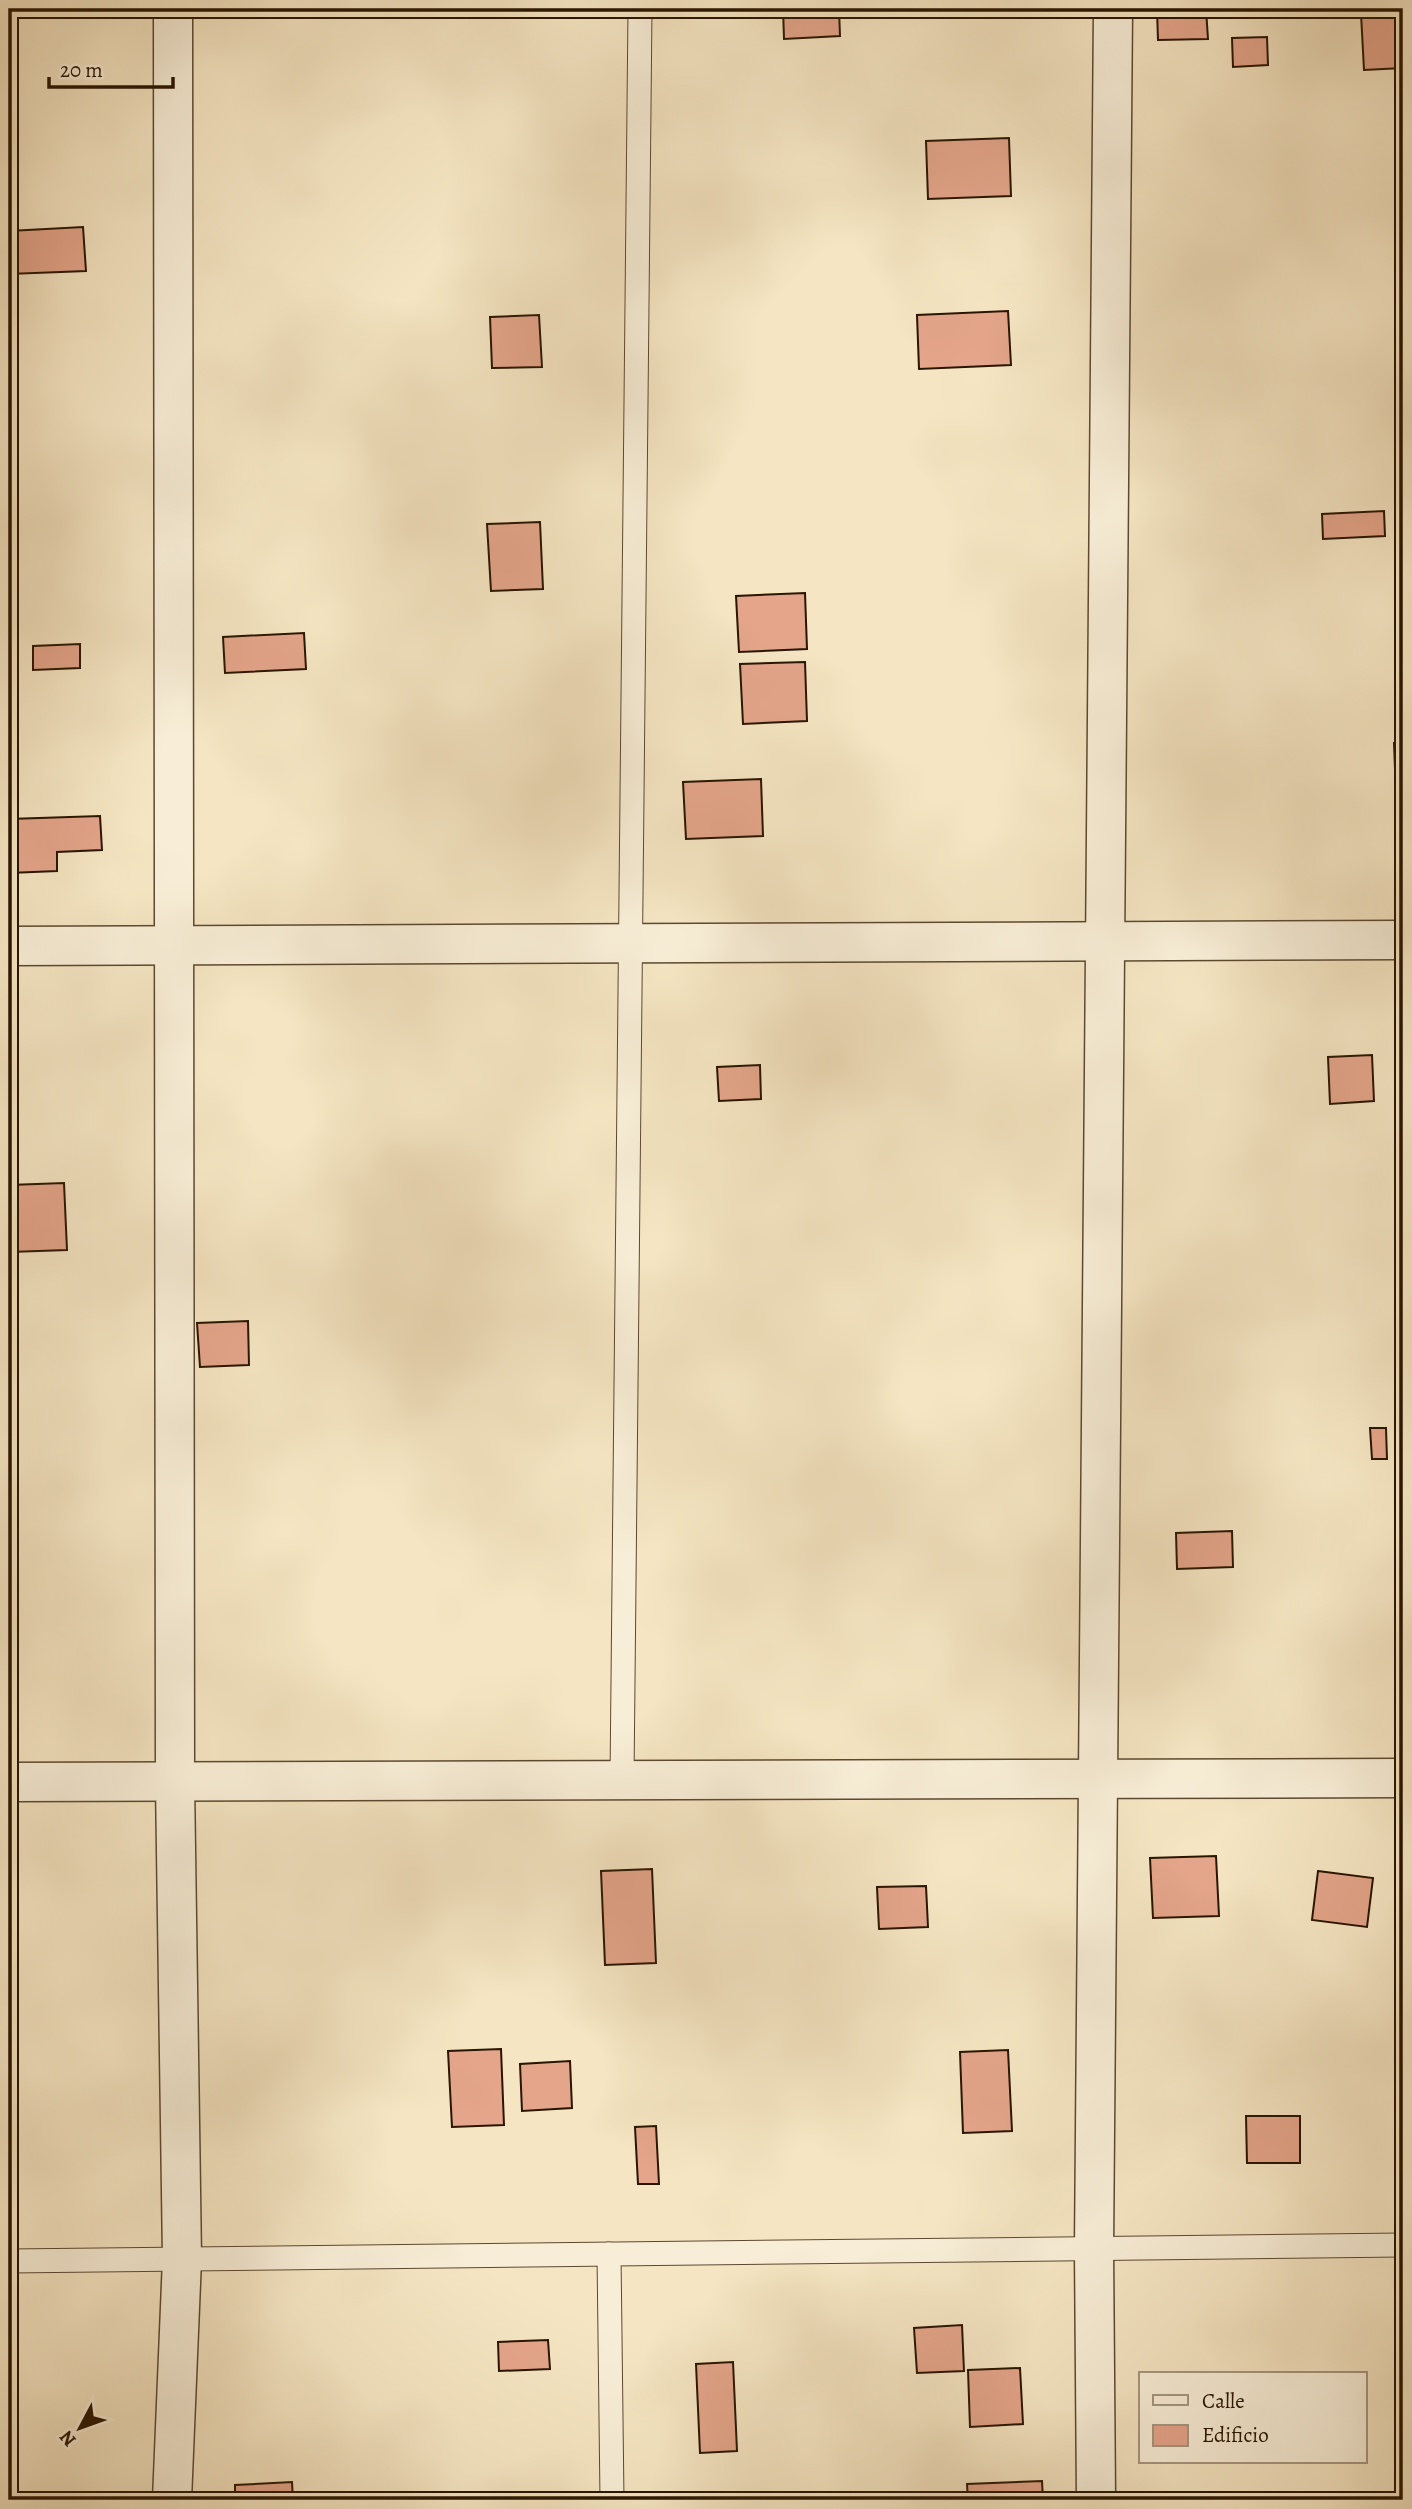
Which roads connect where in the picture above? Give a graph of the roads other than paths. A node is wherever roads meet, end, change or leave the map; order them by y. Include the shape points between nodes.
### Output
1 (173, 9) edge
2 (640, 9) edge
3 (1113, 9) edge
4 (1403, 940) edge
5 (1106, 942) junction
6 (631, 943) junction
7 (174, 945) junction
8 (9, 946) edge
9 (1403, 1778) edge
10 (1098, 1779) junction
11 (622, 1780) junction
12 (9, 1782) edge
13 (175, 1782) junction
14 (1403, 2245) edge
15 (1094, 2249) junction
16 (609, 2254) junction
17 (183, 2259) junction
18 (9, 2261) edge
19 (172, 2500) edge
20 (612, 2500) edge
21 (1096, 2500) edge

1 - 7 street
2 - 6 lane
3 - 5 street
4 - 5 street
5 - 6 street
5 - 10 street
6 - 7 street
6 - 11 lane
7 - 8 street
7 - 13 street
9 - 10 street
10 - 11 street
10 - 15 street
11 - 13 street
12 - 13 street
13 - 17 street
14 - 15 lane
15 - 16 lane
15 - 21 street
16 - 17 lane
16 - 20 lane
17 - 18 lane
17 - 19 street

